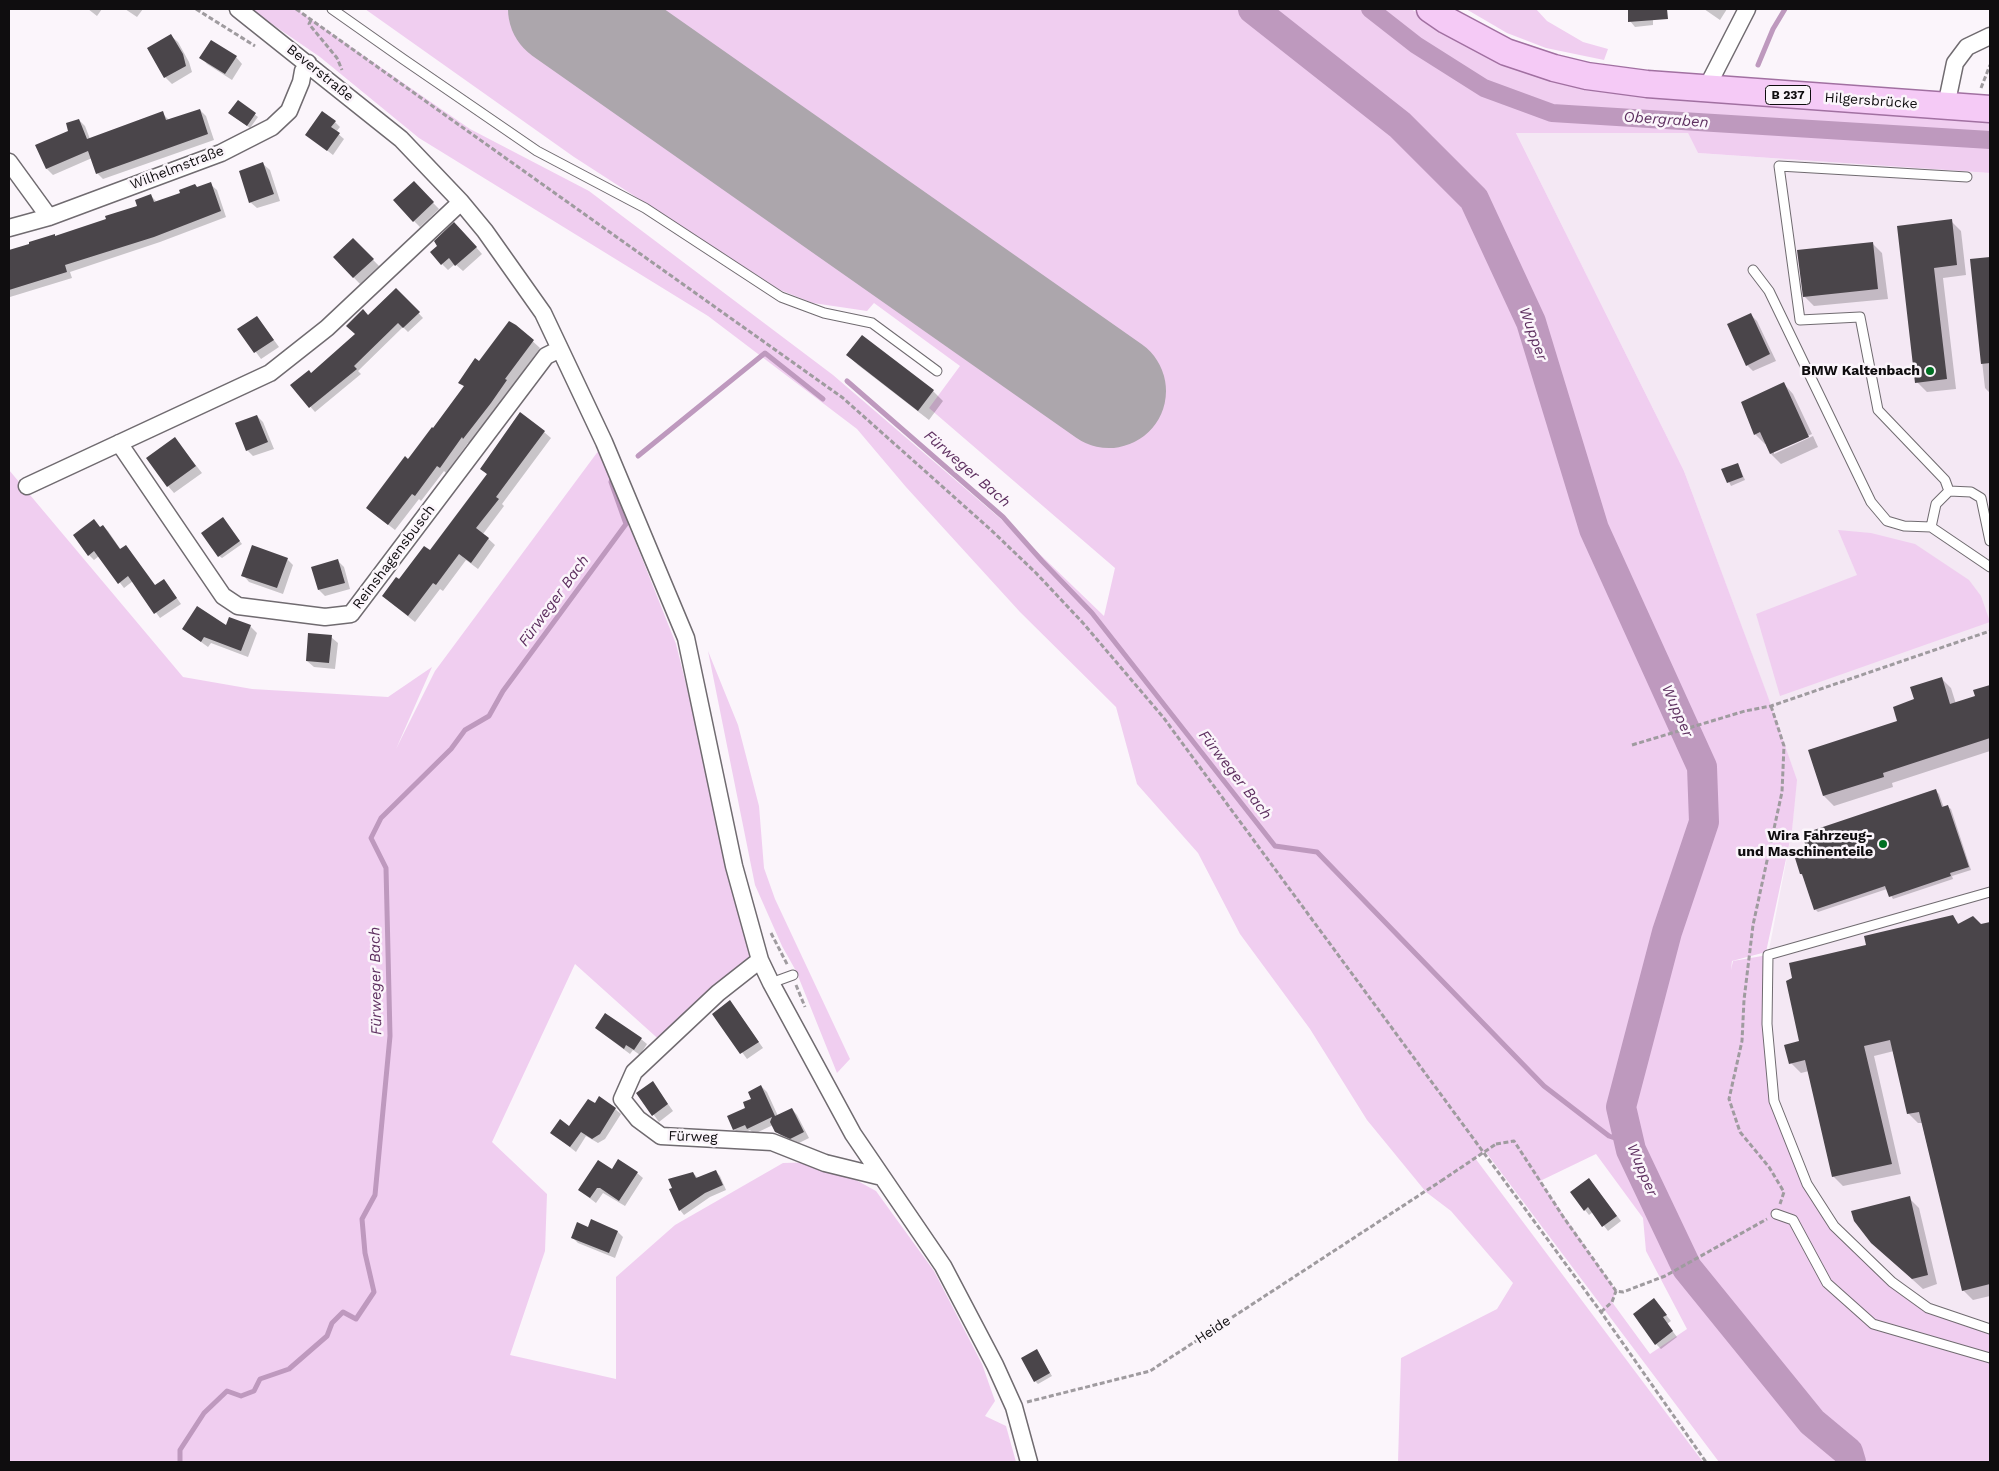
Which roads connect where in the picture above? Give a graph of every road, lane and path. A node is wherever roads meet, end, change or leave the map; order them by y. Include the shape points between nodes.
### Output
1 (238, 9) edge
2 (296, 9) edge
3 (332, 9) edge
4 (1430, 9) edge
5 (1747, 9) edge
6 (311, 20) junction
7 (1990, 36) edge
8 (308, 64) junction
9 (1990, 65) edge
10 (339, 89) junction
11 (1706, 89) junction
12 (1985, 100) edge
13 (1946, 106) junction
14 (9, 162) edge
15 (1966, 177) dead end
16 (461, 202) junction
17 (49, 216) junction
18 (9, 228) edge
19 (1753, 270) dead end
20 (560, 349) junction
21 (937, 371) dead end
22 (119, 443) junction
23 (28, 486) dead end
24 (1950, 491) junction
25 (1931, 527) junction
26 (1990, 541) edge
27 (1990, 567) edge
28 (1990, 631) edge
29 (1632, 745) dead end
30 (1990, 892) edge
31 (760, 960) junction
32 (793, 975) dead end
33 (771, 983) junction
34 (882, 1177) junction
35 (1776, 1214) joint
36 (1616, 1291) junction
37 (1601, 1312) junction
38 (1990, 1329) edge
39 (1990, 1358) edge
40 (1014, 1407) junction
41 (1029, 1462) edge
42 (1706, 1462) edge

1 - 8 street, Beverstraße
2 - 6 path
3 - 21 lane via 537,151 645,208 781,297 824,312 872,323
4 - 11 main road, Hilgersbrücke / B 237 via 1506,52 1554,68 1587,76
5 - 11 street
6 - 10 path via 309,24 340,64 345,77
6 - 37 path via 843,398 1036,573 1163,717
7 - 13 street via 1967,47 1955,63
8 - 10 street, Beverstraße
8 - 17 street, Wilhelmstraße via 289,111 272,127 221,153
9 - 12 path
10 - 16 street, Beverstraße via 401,139
11 - 13 main road, Hilgersbrücke / B 237
12 - 13 main road, Hilgersbrücke / B 237
14 - 17 street
15 - 24 lane via 1779,166 1800,320 1860,317 1878,410 1946,480
16 - 20 street, Beverstraße via 543,313
16 - 22 street via 327,328 270,373
17 - 18 street, Wilhelmstraße
19 - 25 lane via 1769,291 1871,502 1887,521 1904,526
20 - 22 street, Reinshagensbusch via 546,356 351,614 325,618 238,606 223,596
20 - 31 street, Beverstraße via 604,442 686,638 734,866
22 - 23 street
24 - 25 lane via 1936,504
24 - 26 lane via 1971,492 1981,498
25 - 27 lane
28 - 29 path via 1771,706
30 - 38 lane via 1768,955 1767,1024 1774,1101 1807,1184 1834,1226 1892,1282 1928,1308
31 - 33 street, Beverstraße
31 - 34 street, Fürweg via 718,993 634,1072 622,1099 638,1119 661,1136 772,1142 825,1163
32 - 33 lane
33 - 34 street, Beverstraße via 853,1134
34 - 40 street, Beverstraße via 942,1266
35 - 36 path via 1665,1276 1623,1292
35 - 39 lane via 1793,1220 1827,1283 1874,1324
36 - 37 path via 1612,1302
36 - 40 path, Heide, bridge via 1514,1141 1496,1144 1150,1371
37 - 42 path
40 - 41 street

